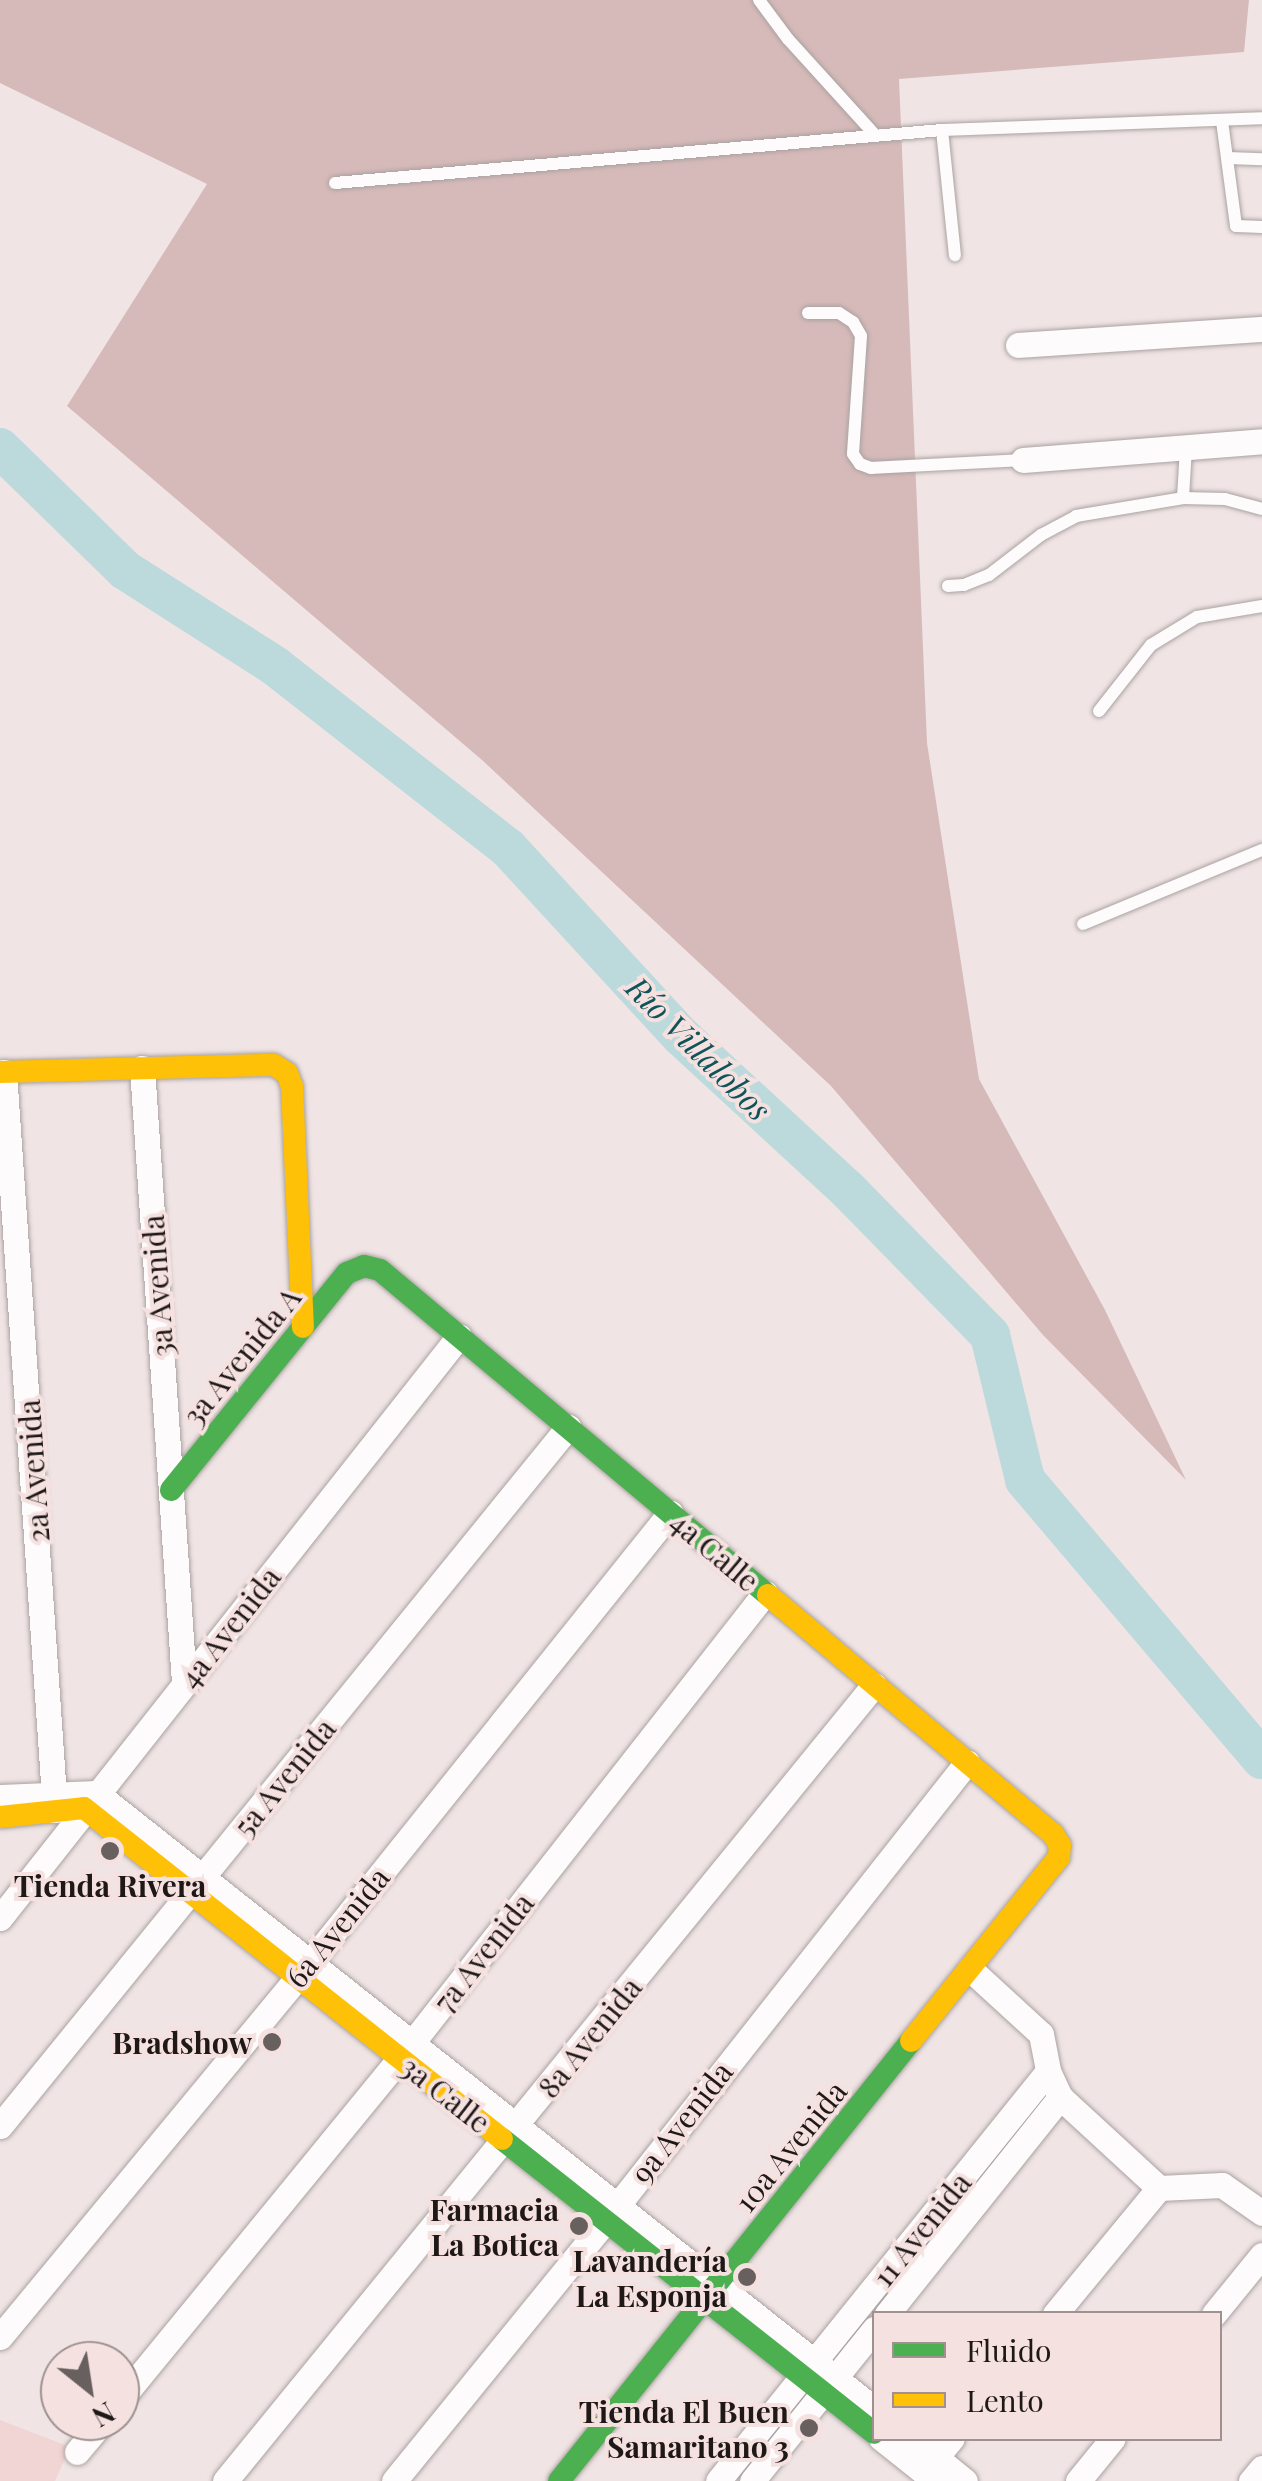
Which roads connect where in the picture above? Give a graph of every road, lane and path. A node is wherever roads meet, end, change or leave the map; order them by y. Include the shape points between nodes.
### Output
1 (760, 0) edge
2 (1262, 118) edge
3 (1222, 121) junction
4 (942, 130) junction
5 (876, 136) junction
6 (1228, 158) junction
7 (1262, 159) edge
8 (335, 184) dead end
9 (1262, 226) edge
10 (955, 255) dead end
11 (808, 313) dead end
12 (1262, 329) edge
13 (1018, 345) dead end
14 (1262, 440) edge
15 (1186, 446) junction
16 (1024, 460) joint
17 (1183, 498) junction
18 (1262, 509) edge
19 (948, 586) dead end
20 (1262, 606) edge
21 (1098, 711) dead end
22 (1262, 850) edge
23 (1083, 924) dead end
24 (142, 1068) junction
25 (2, 1072) edge
26 (364, 1266) joint
27 (303, 1327) junction
28 (459, 1336) junction
29 (568, 1427) junction
30 (171, 1490) junction
31 (670, 1513) junction
32 (765, 1593) junction
33 (184, 1684) junction
34 (874, 1684) junction
35 (966, 1762) junction
36 (0, 1797) edge
37 (90, 1800) junction
38 (56, 1802) junction
39 (0, 1817) edge
40 (1060, 1845) joint
41 (196, 1884) junction
42 (0, 1918) edge
43 (970, 1969) junction
44 (304, 1970) junction
45 (406, 2050) junction
46 (1048, 2070) junction
47 (1060, 2097) junction
48 (0, 2126) edge
49 (511, 2133) junction
50 (1159, 2188) junction
51 (611, 2212) junction
52 (1262, 2213) edge
53 (1262, 2254) edge
54 (710, 2291) junction
55 (889, 2311) edge
56 (1058, 2311) edge
57 (1216, 2311) edge
58 (872, 2331) edge
59 (0, 2337) edge
60 (808, 2368) junction
61 (140, 2376) edge
62 (829, 2385) junction
63 (872, 2408) edge
64 (872, 2431) edge
65 (86, 2441) edge
66 (887, 2441) edge
67 (914, 2441) edge
68 (1111, 2441) edge
69 (77, 2452) dead end
70 (933, 2466) edge
71 (1262, 2468) edge
72 (225, 2481) edge
73 (394, 2481) edge
74 (560, 2481) edge
75 (718, 2481) edge
76 (752, 2481) edge
77 (965, 2481) edge
78 (1078, 2481) edge
79 (1251, 2481) edge

1 - 5 lane
2 - 3 lane
3 - 4 lane
3 - 6 lane
4 - 5 lane
4 - 10 lane
5 - 8 lane
6 - 7 lane
6 - 9 lane via 1236,226
11 - 16 lane via 838,313 861,336 853,454 860,464
12 - 13 street
14 - 15 street
15 - 16 street
15 - 17 lane
17 - 18 lane
17 - 19 lane via 1076,516 988,575
20 - 21 lane via 1197,617 1151,645
22 - 23 lane
24 - 25 street
24 - 27 street via 274,1065 286,1073
24 - 30 street, 3a Avenida
25 - 38 street, 2a Avenida
26 - 27 street, 3a Avenida A via 347,1273
26 - 28 street, 4a Calle via 380,1270
27 - 30 street, 3a Avenida A
28 - 29 street, 4a Calle
28 - 33 street, 4a Avenida
29 - 31 street, 4a Calle
29 - 41 street, 5a Avenida
30 - 33 street, 3a Avenida
31 - 32 street, 4a Calle
31 - 44 street, 6a Avenida
32 - 34 street, 4a Calle
32 - 45 street, 7a Avenida
33 - 37 street, 4a Avenida
34 - 35 street, 4a Calle
34 - 49 street, 8a Avenida
35 - 40 street, 4a Calle
35 - 51 street, 9a Avenida
36 - 38 street
37 - 38 street
37 - 41 street, 3a Calle
37 - 42 street, 4a Avenida
38 - 39 street
40 - 43 street, 10a Avenida via 1060,1857
41 - 44 street, 3a Calle
41 - 48 street, 5a Avenida
43 - 46 street via 1041,2034
43 - 54 street, 10a Avenida
44 - 45 street, 3a Calle
44 - 59 street, 6a Avenida
45 - 49 street, 3a Calle
45 - 61 street, 7a Avenida
46 - 47 street
46 - 60 street, 11 Avenida
47 - 50 street
47 - 55 street, 11 Avenida
49 - 51 street, 3a Calle
49 - 72 street, 8a Avenida
50 - 52 street via 1222,2185
50 - 56 street
51 - 54 street, 3a Calle
51 - 73 street, 9a Avenida
53 - 57 street
54 - 60 street, 3a Calle
54 - 74 street, 10a Avenida
58 - 62 street, 11 Avenida
60 - 62 street, 3a Calle
60 - 75 street, 11 Avenida
62 - 63 street, 3a Calle
62 - 64 street, 3a Calle
62 - 76 street, 11 Avenida
65 - 69 street
66 - 70 street
67 - 70 street
68 - 78 street
70 - 77 street
71 - 79 street

